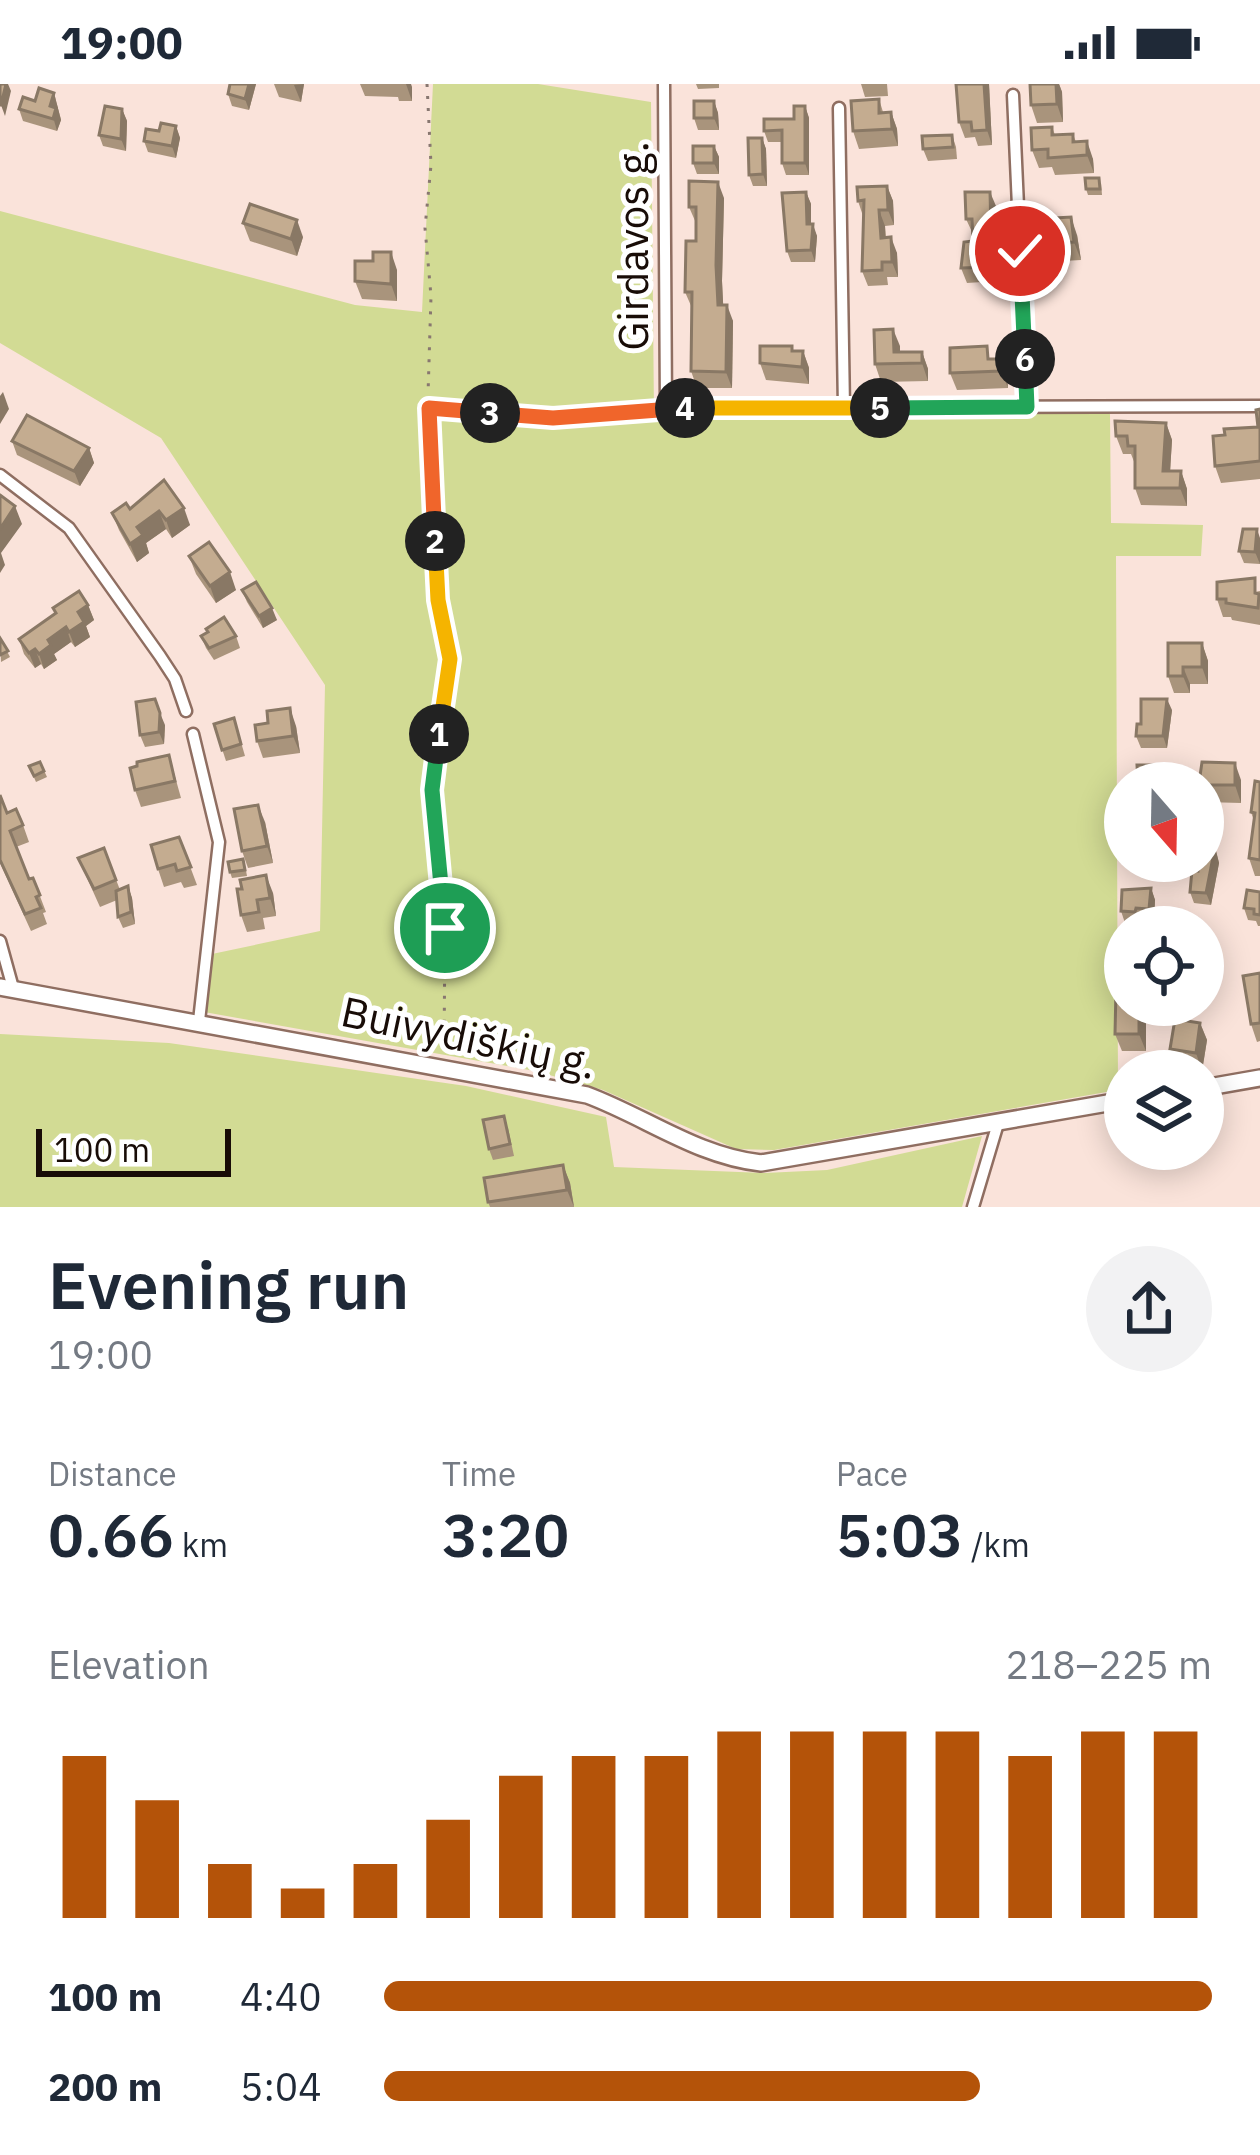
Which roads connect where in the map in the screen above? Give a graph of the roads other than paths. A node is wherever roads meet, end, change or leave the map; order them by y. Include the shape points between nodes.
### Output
1 (664, 84) edge
2 (1013, 95) dead end
3 (839, 108) dead end
4 (1260, 406) edge
5 (1027, 407) junction
6 (429, 408) road end
7 (666, 408) junction
8 (844, 408) junction
9 (0, 475) edge
10 (186, 710) dead end
11 (193, 734) dead end
12 (0, 941) edge
13 (7, 987) edge
14 (199, 1021) junction
15 (1260, 1078) edge
16 (1224, 1084) edge
17 (1104, 1103) edge
18 (999, 1120) junction
19 (973, 1207) edge

1 - 7 street, Girdavos g.
2 - 5 street
3 - 8 street
4 - 5 street
5 - 8 street
6 - 7 street via 553,418
7 - 8 street
9 - 10 street via 69,528 175,679
11 - 14 street via 219,842
12 - 13 street
13 - 14 main road, Buivydiškių g.
14 - 18 main road, Buivydiškių g. via 587,1095 716,1155 761,1163
15 - 16 main road
17 - 18 main road, Buivydiškių g.
18 - 19 street

